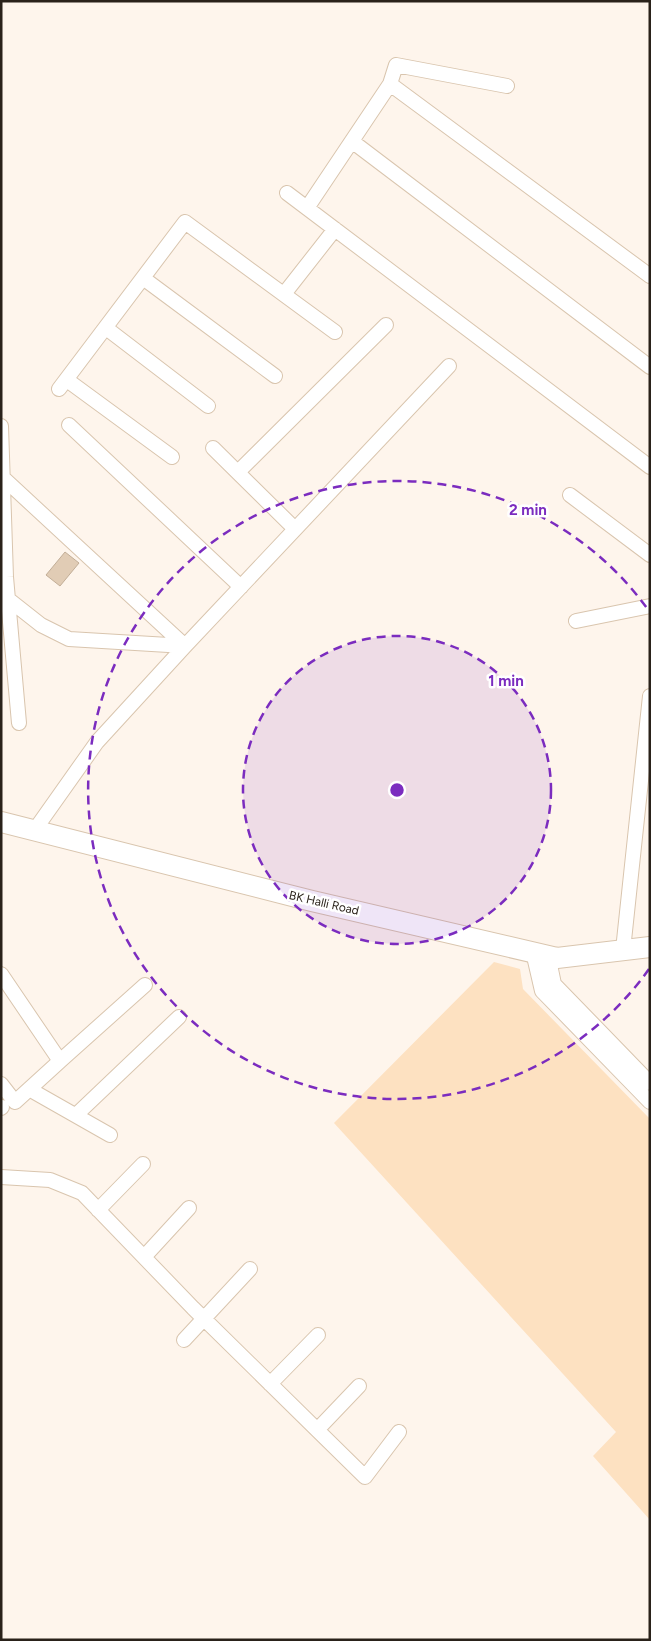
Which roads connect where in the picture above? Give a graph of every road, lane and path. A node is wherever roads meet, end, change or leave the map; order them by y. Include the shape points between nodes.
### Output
1 (390, 84) junction
2 (507, 86) dead end
3 (353, 142) junction
4 (287, 193) dead end
5 (307, 208) junction
6 (335, 229) junction
7 (650, 276) edge
8 (143, 278) junction
9 (284, 294) junction
10 (386, 325) dead end
11 (106, 328) junction
12 (336, 332) dead end
13 (449, 366) dead end
14 (650, 367) edge
15 (275, 376) dead end
16 (208, 406) dead end
17 (69, 425) dead end
18 (1, 426) edge
19 (214, 448) dead end
20 (172, 458) dead end
21 (650, 467) edge
22 (238, 472) junction
23 (2, 477) edge
24 (570, 494) dead end
25 (295, 529) junction
26 (650, 555) edge
27 (4, 580) edge
28 (241, 587) junction
29 (8, 599) junction
30 (650, 606) edge
31 (576, 621) dead end
32 (185, 646) junction
33 (650, 696) edge
34 (19, 723) dead end
35 (647, 732) edge
36 (1, 822) edge
37 (34, 831) junction
38 (650, 946) edge
39 (623, 950) junction
40 (540, 954) junction
41 (1, 974) edge
42 (145, 985) dead end
43 (179, 1017) dead end
44 (60, 1061) junction
45 (650, 1083) edge
46 (1, 1084) edge
47 (29, 1089) junction
48 (650, 1102) edge
49 (76, 1115) junction
50 (110, 1135) dead end
51 (143, 1164) dead end
52 (1, 1176) edge
53 (189, 1208) dead end
54 (98, 1210) junction
55 (144, 1257) junction
56 (250, 1269) dead end
57 (204, 1319) junction
58 (318, 1335) dead end
59 (184, 1340) dead end
60 (270, 1384) junction
61 (359, 1386) dead end
62 (317, 1430) junction
63 (400, 1432) dead end

1 - 2 street via 396,65
1 - 3 street
1 - 7 street
3 - 5 street
3 - 14 street
4 - 5 street
5 - 6 street
6 - 9 street
6 - 21 street
8 - 9 street via 185,222
8 - 11 street
8 - 15 street
9 - 12 street
10 - 22 street
11 - 16 street
11 - 20 street via 63,384
13 - 25 street
17 - 28 street
18 - 23 street
19 - 22 street
22 - 25 street
23 - 27 street
23 - 32 street
24 - 26 street
25 - 28 street
27 - 29 street
28 - 32 street
29 - 32 street via 41,625 69,639
29 - 34 street
30 - 31 street
32 - 37 street via 98,742
33 - 35 street
35 - 39 street
36 - 37 main road, BK Halli Road
37 - 40 main road, BK Halli Road
38 - 39 main road, BK Halli Road
39 - 40 main road, BK Halli Road via 557,958
40 - 45 street via 554,984
40 - 48 street via 542,991
41 - 44 street
42 - 44 street
43 - 49 street
44 - 47 street
46 - 47 street via 15,1102
47 - 49 street
49 - 50 street
51 - 54 street
52 - 54 street via 62,1183 82,1193
53 - 55 street
54 - 55 street
55 - 57 street
56 - 57 street
57 - 59 street
57 - 60 street
58 - 60 street
60 - 62 street
61 - 62 street
62 - 63 street via 364,1477

